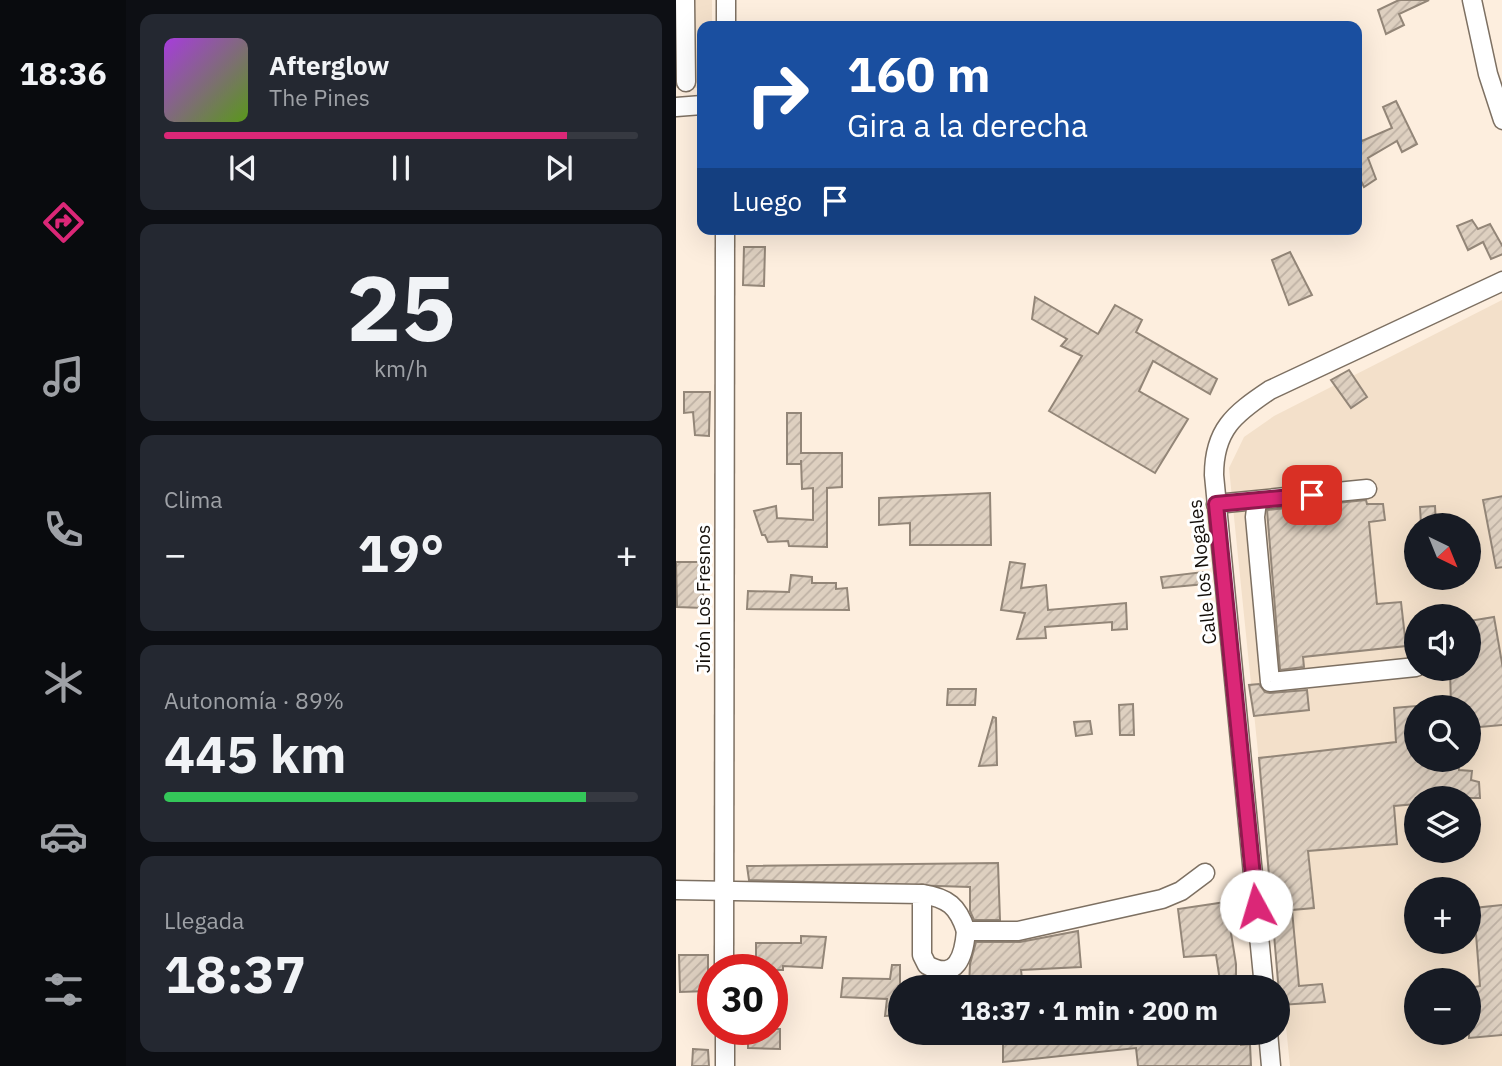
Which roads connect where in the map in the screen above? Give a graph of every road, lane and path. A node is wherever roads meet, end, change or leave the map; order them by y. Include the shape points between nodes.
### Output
1 (685, 0) edge
2 (726, 0) edge
3 (1472, 0) edge
4 (726, 21) edge
5 (686, 82) dead end
6 (697, 105) edge
7 (676, 107) edge
8 (1503, 120) edge
9 (725, 235) edge
10 (1503, 281) edge
11 (1367, 489) dead end
12 (1257, 501) junction
13 (1216, 504) junction
14 (1404, 668) edge
15 (1205, 873) dead end
16 (676, 890) edge
17 (723, 890) junction
18 (922, 894) junction
19 (966, 931) junction
20 (724, 954) edge
21 (1263, 975) edge
22 (725, 1045) edge
23 (1270, 1045) edge
24 (726, 1066) edge
25 (1272, 1066) edge

1 - 5 street
2 - 4 street
3 - 8 street
6 - 7 street
9 - 17 street, Jirón Los Fresnos
10 - 13 street, Calle los Nogales via 1270,390 1240,411 1224,429 1214,451
11 - 12 street
12 - 13 street
12 - 14 street via 1270,682
13 - 21 street, Calle los Nogales
15 - 19 street via 1162,899 1018,931
16 - 17 street
17 - 18 street
17 - 20 street, Jirón Los Fresnos
18 - 19 street via 948,900 960,911
18 - 19 street via 922,955 927,965 947,970 958,964 965,954
22 - 24 street
23 - 25 street

